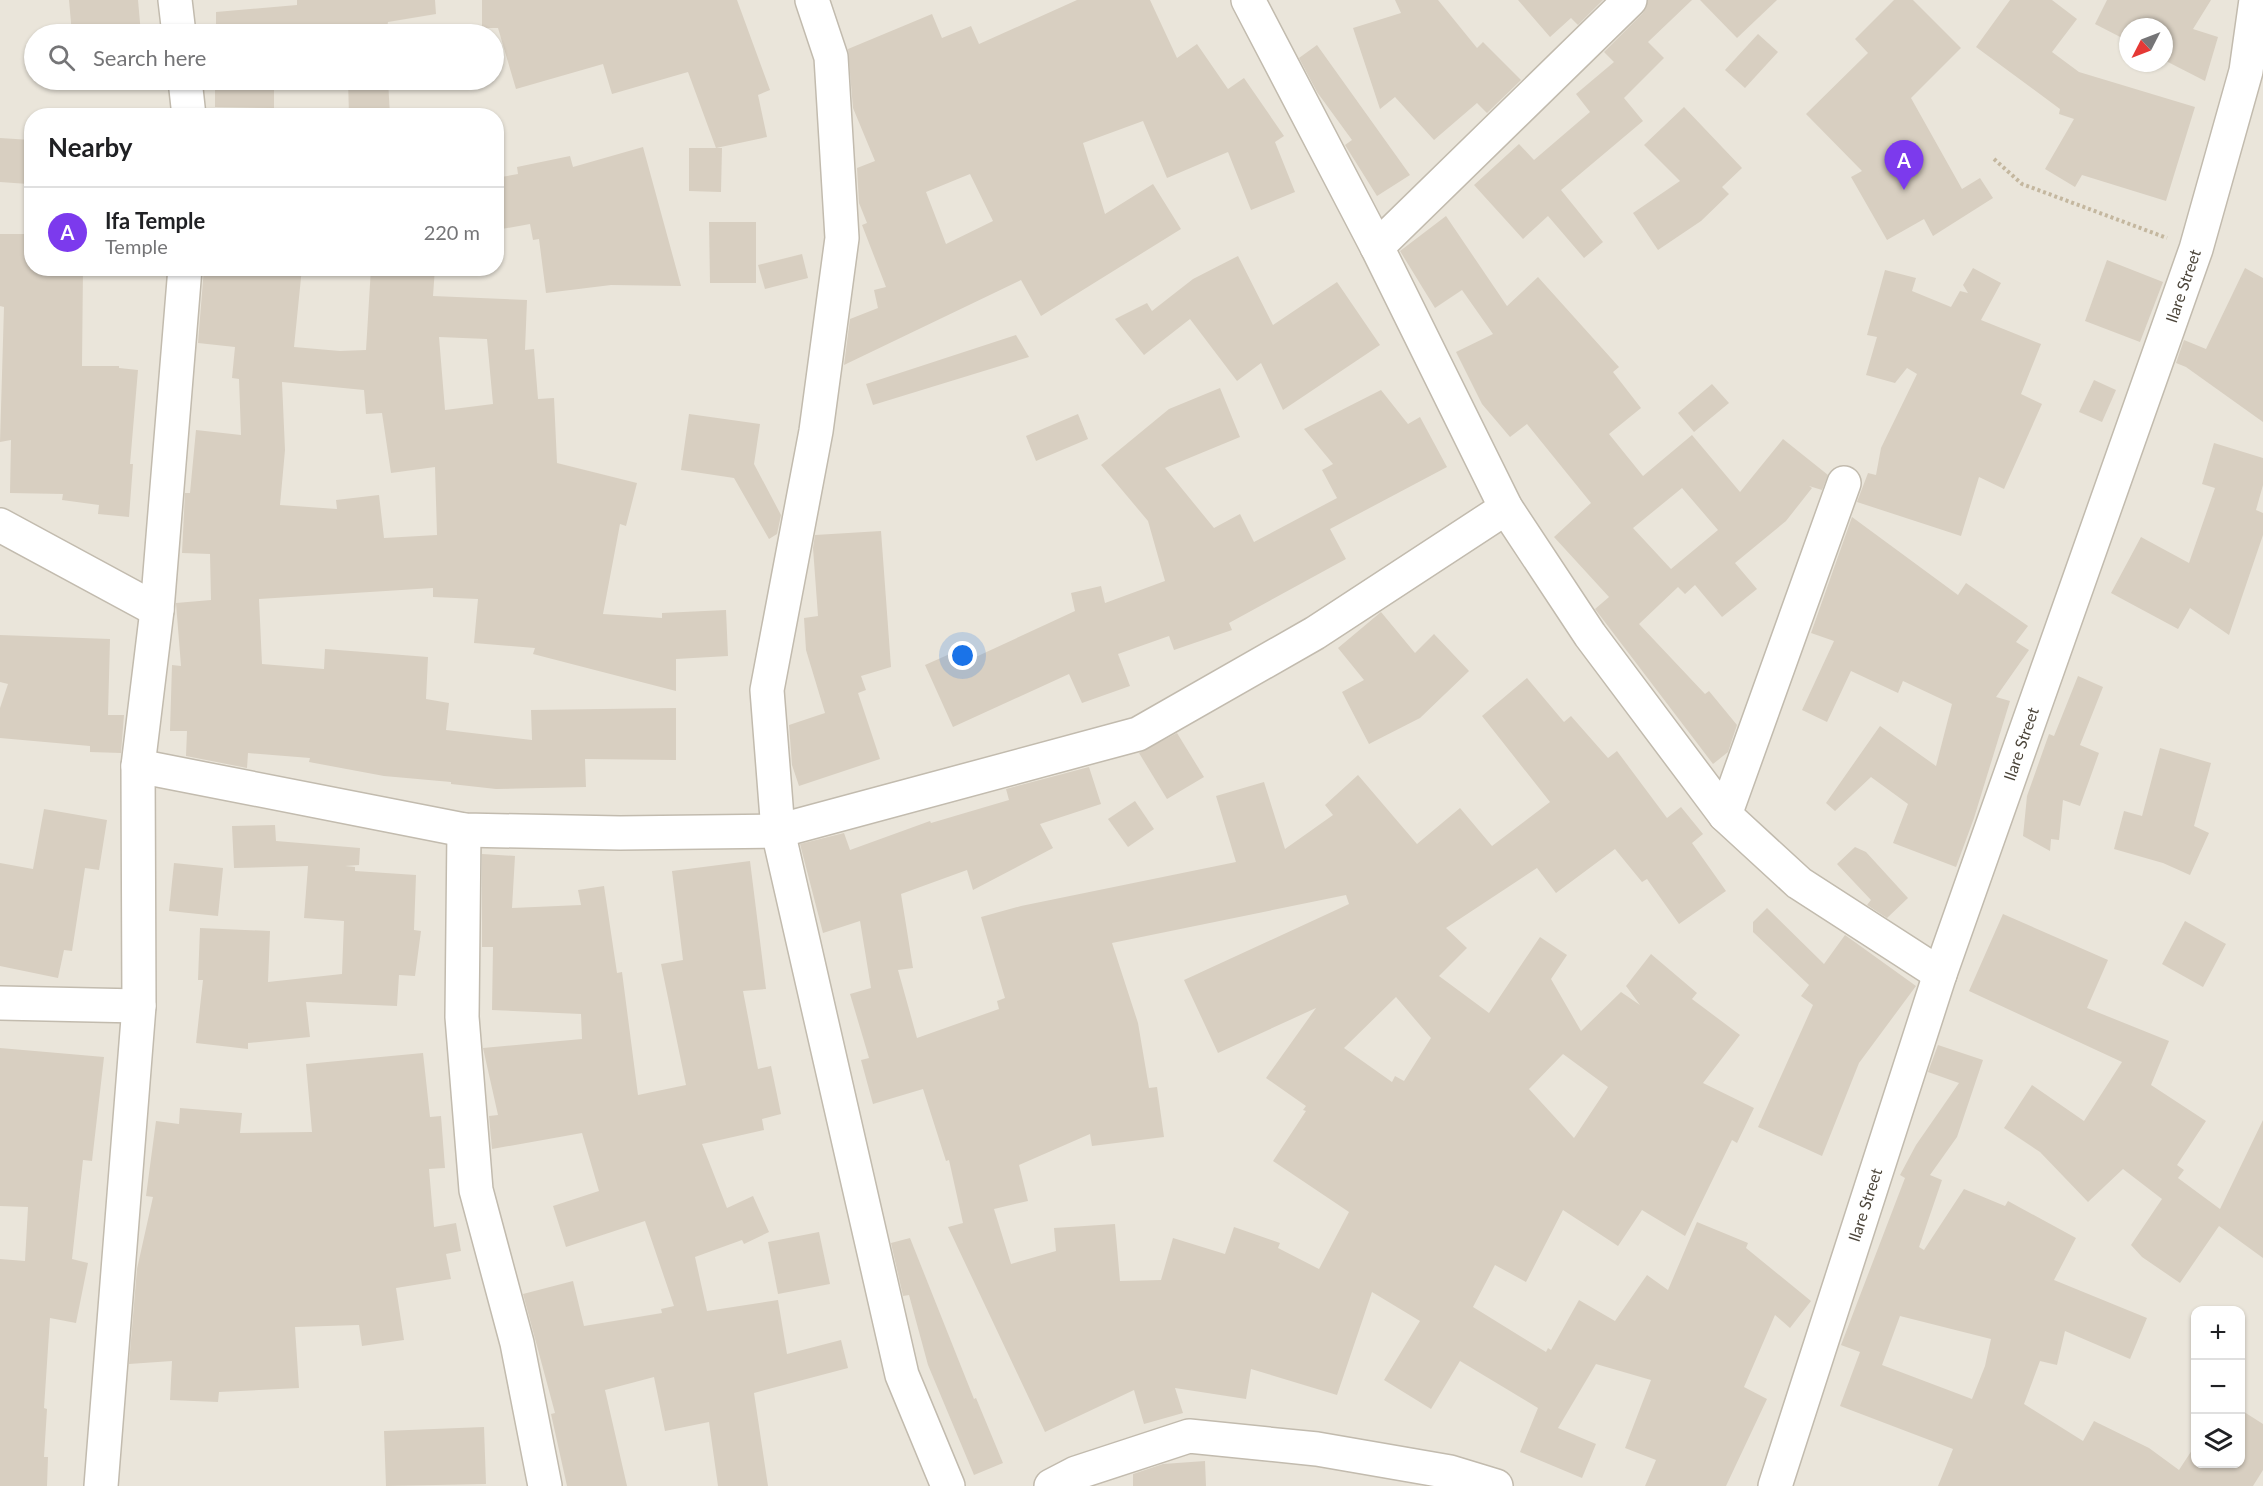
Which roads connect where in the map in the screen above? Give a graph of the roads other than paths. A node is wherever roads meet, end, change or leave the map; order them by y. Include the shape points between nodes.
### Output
1 (175, 0) edge
2 (812, 0) edge
3 (1248, 0) edge
4 (1630, 0) edge
5 (2256, 0) edge
6 (178, 24) edge
7 (186, 90) edge
8 (188, 108) edge
9 (1377, 247) junction
10 (184, 276) edge
11 (1844, 483) dead end
12 (1506, 508) junction
13 (0, 525) edge
14 (157, 610) junction
15 (138, 766) junction
16 (1725, 815) junction
17 (464, 830) junction
18 (778, 831) junction
19 (1940, 974) junction
20 (0, 1004) edge
21 (138, 1006) junction
22 (100, 1486) edge
23 (545, 1486) edge
24 (948, 1486) edge
25 (1051, 1486) edge
26 (1496, 1486) edge
27 (1775, 1486) edge

1 - 6 street
2 - 18 street via 831,57 843,238 816,431 767,690
3 - 9 street
4 - 9 street
5 - 19 street, Ilare Street via 2246,70 2196,249
7 - 8 street
9 - 12 street
10 - 14 street
11 - 16 street
12 - 16 street via 1590,635
12 - 18 street via 1315,633 1138,735
13 - 14 street
14 - 15 street
15 - 17 street
15 - 21 street
16 - 19 street via 1799,883
17 - 18 street
17 - 23 street via 462,1017 476,1190 517,1342
18 - 24 street via 902,1375
19 - 27 street, Ilare Street
20 - 21 street
21 - 22 street
25 - 26 street via 1076,1473 1189,1436 1317,1449 1450,1472

